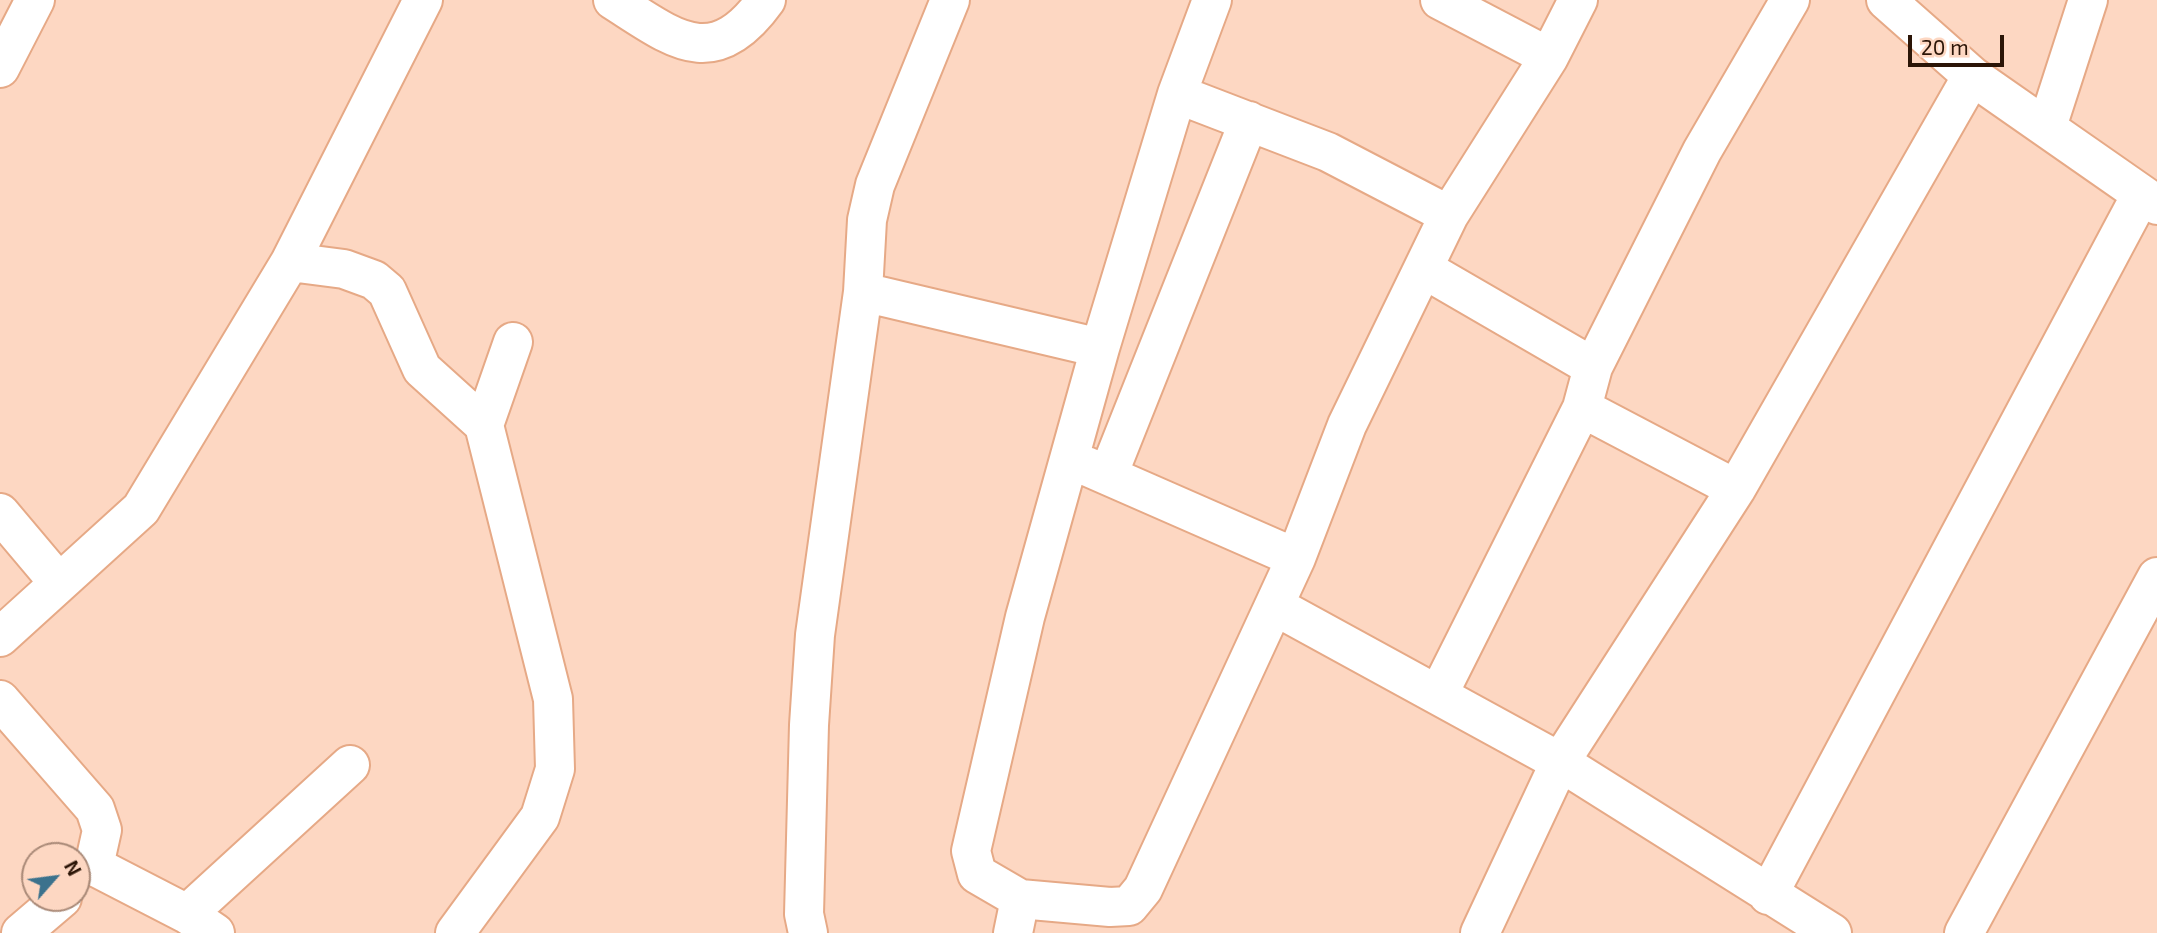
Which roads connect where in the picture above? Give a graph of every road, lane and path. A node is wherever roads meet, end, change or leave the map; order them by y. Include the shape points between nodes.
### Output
1 (35, 0) edge
2 (424, 0) edge
3 (613, 0) edge
4 (766, 0) edge
5 (950, 0) edge
6 (1212, 0) edge
7 (1440, 0) edge
8 (1578, 0) edge
9 (1790, 0) edge
10 (1886, 0) edge
11 (2088, 0) edge
12 (1549, 57) junction
13 (0, 68) edge
14 (1972, 76) junction
15 (1177, 94) junction
16 (1249, 121) junction
17 (2047, 127) junction
18 (2149, 200) edge
19 (1449, 215) junction
20 (290, 262) junction
21 (1424, 269) junction
22 (863, 292) junction
23 (513, 342) dead end
24 (1100, 348) junction
25 (1593, 367) junction
26 (1582, 408) junction
27 (484, 425) junction
28 (1071, 460) junction
29 (1108, 475) junction
30 (1736, 489) junction
31 (0, 513) edge
32 (1296, 558) junction
33 (2157, 577) edge
34 (59, 583) junction
35 (1275, 606) junction
36 (0, 638) edge
37 (1438, 695) junction
38 (0, 700) edge
39 (1560, 762) junction
40 (350, 765) dead end
41 (91, 862) edge
42 (91, 878) edge
43 (1768, 895) junction
44 (47, 912) edge
45 (1016, 916) edge
46 (201, 923) edge
47 (25, 932) edge
48 (455, 933) edge
49 (808, 933) edge
50 (1480, 933) edge
51 (1832, 933) edge
52 (1964, 933) edge

1 - 13 street
2 - 20 street
3 - 4 street via 686,43 712,44 734,33
5 - 22 street via 875,185 867,220
6 - 15 street
7 - 12 street
8 - 12 street
9 - 25 street via 1702,151
10 - 14 street
11 - 17 street
12 - 19 street
14 - 17 street
14 - 30 street
15 - 16 street
15 - 24 street
16 - 19 street via 1328,152
16 - 29 street
17 - 18 street
18 - 43 street
19 - 21 street
20 - 27 street via 344,269 374,280 387,291 422,369
20 - 34 street via 141,509
21 - 25 street
21 - 32 street via 1347,425
22 - 24 street
22 - 49 street via 815,635 808,725 804,914
23 - 27 street
24 - 28 street
25 - 26 street
26 - 30 street
26 - 37 street
27 - 48 street via 552,699 555,769 540,817
28 - 29 street
28 - 45 street via 1025,617 971,851 977,874
29 - 32 street
30 - 39 street
31 - 34 street
32 - 35 street
33 - 52 street
34 - 36 street
35 - 37 street
35 - 45 street via 1143,889 1129,905
37 - 39 street
38 - 41 street via 95,809 102,830
39 - 43 street
39 - 50 street
40 - 46 street
42 - 46 street
43 - 51 street
44 - 47 street

